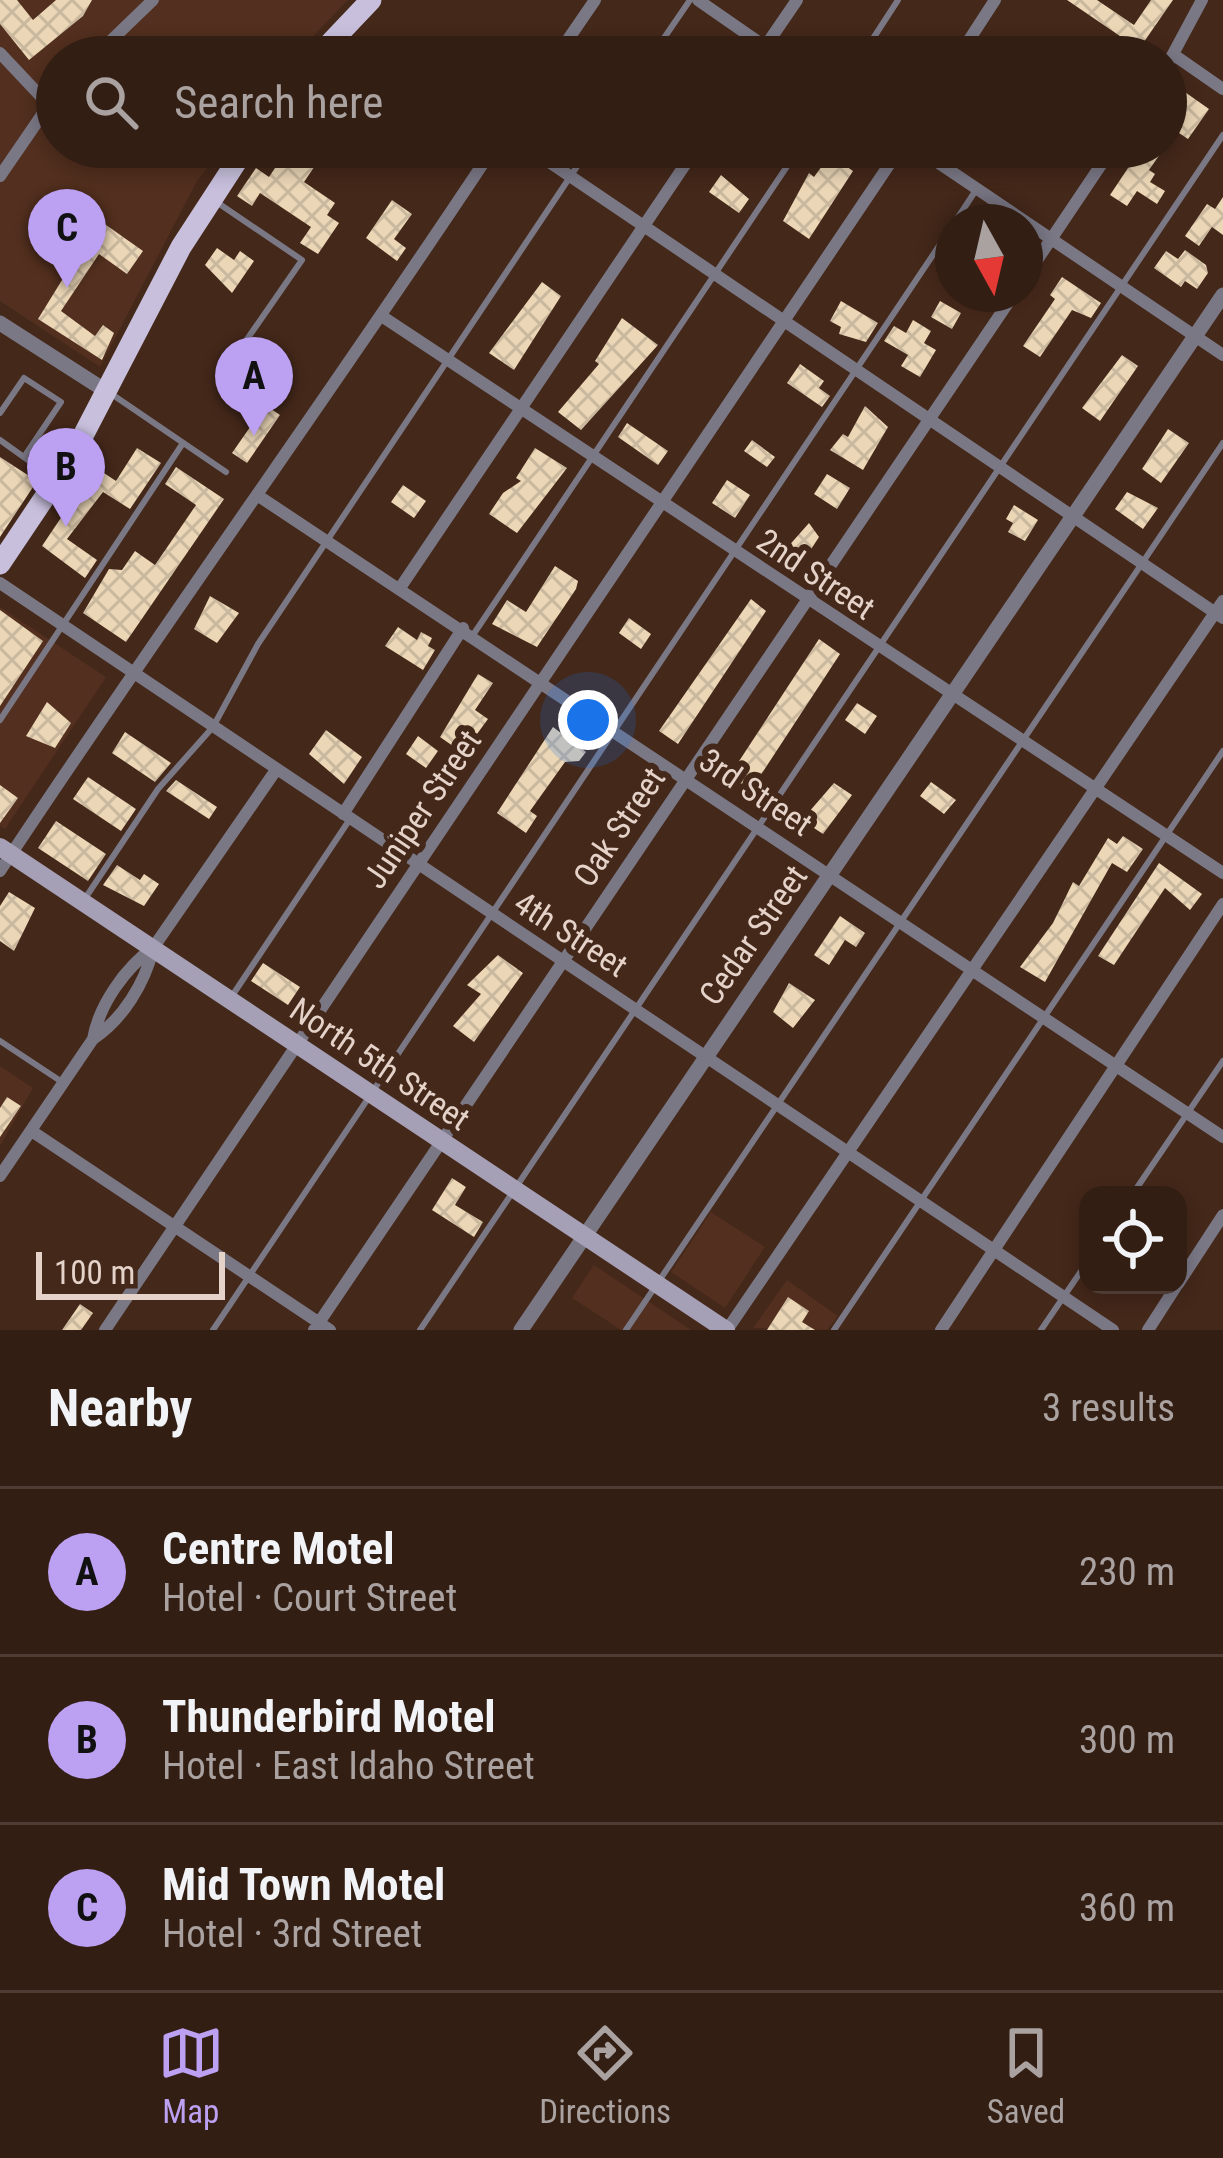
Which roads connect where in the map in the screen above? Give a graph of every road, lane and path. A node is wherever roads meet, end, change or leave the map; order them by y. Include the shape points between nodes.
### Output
1 (153, 0) edge
2 (370, 0) edge
3 (595, 0) edge
4 (694, 0) edge
5 (797, 0) edge
6 (898, 0) edge
7 (994, 0) edge
8 (1202, 0) edge
9 (116, 36) edge
10 (337, 36) edge
11 (570, 36) edge
12 (667, 36) edge
13 (740, 36) edge
14 (772, 36) edge
15 (875, 36) edge
16 (971, 36) edge
17 (1183, 36) edge
18 (0, 53) edge
19 (1187, 70) edge
20 (36, 84) edge
21 (1223, 89) edge
22 (36, 122) edge
23 (1223, 135) edge
24 (231, 168) edge
25 (480, 168) edge
26 (557, 168) edge
27 (576, 168) edge
28 (683, 168) edge
29 (786, 168) edge
30 (888, 168) edge
31 (947, 168) edge
32 (1099, 168) edge
33 (0, 176) edge
34 (570, 177) junction
35 (977, 188) junction
36 (211, 198) junction
37 (966, 204) edge
38 (643, 227) junction
39 (1054, 238) junction
40 (935, 252) edge
41 (1043, 253) edge
42 (714, 273) junction
43 (1123, 287) junction
44 (1223, 295) edge
45 (1001, 312) edge
46 (382, 316) junction
47 (785, 318) junction
48 (1, 326) edge
49 (1196, 337) junction
50 (1223, 355) edge
51 (234, 358) dead end
52 (447, 361) junction
53 (859, 368) junction
54 (106, 391) junction
55 (521, 408) junction
56 (0, 412) edge
57 (929, 414) junction
58 (0, 440) edge
59 (183, 443) junction
60 (1223, 443) edge
61 (591, 456) junction
62 (24, 457) junction
63 (1003, 466) junction
64 (226, 472) dead end
65 (56, 481) junction
66 (257, 495) junction
67 (660, 503) junction
68 (1074, 515) junction
69 (328, 541) junction
70 (734, 551) junction
71 (1143, 563) junction
72 (0, 564) edge
73 (0, 583) edge
74 (400, 588) junction
75 (805, 599) junction
76 (1220, 610) edge
77 (64, 626) junction
78 (468, 632) junction
79 (878, 648) junction
80 (131, 671) junction
81 (539, 683) junction
82 (949, 695) junction
83 (0, 720) edge
84 (213, 727) junction
85 (613, 732) junction
86 (1024, 744) junction
87 (1223, 751) edge
88 (276, 770) junction
89 (684, 779) junction
90 (1092, 788) junction
91 (346, 817) junction
92 (757, 828) junction
93 (1166, 838) junction
94 (4, 857) edge
95 (417, 866) junction
96 (1223, 873) edge
97 (831, 877) junction
98 (83, 902) junction
99 (1223, 904) edge
100 (493, 914) junction
101 (902, 923) junction
102 (153, 948) junction
103 (563, 959) junction
104 (971, 968) junction
105 (230, 999) junction
106 (634, 1008) junction
107 (1044, 1017) junction
108 (0, 1041) edge
109 (297, 1044) junction
110 (705, 1056) junction
111 (1223, 1060) edge
112 (1116, 1070) junction
113 (65, 1084) junction
114 (371, 1094) junction
115 (780, 1105) junction
116 (1186, 1114) junction
117 (33, 1132) junction
118 (1223, 1138) edge
119 (441, 1141) junction
120 (848, 1150) junction
121 (0, 1176) edge
122 (1138, 1186) edge
123 (513, 1190) junction
124 (922, 1199) junction
125 (1223, 1215) edge
126 (175, 1226) junction
127 (583, 1237) junction
128 (996, 1252) junction
129 (1187, 1270) edge
130 (1079, 1274) edge
131 (249, 1276) junction
132 (656, 1285) junction
133 (1171, 1294) edge
134 (1064, 1297) junction
135 (321, 1328) edge
136 (105, 1330) edge
137 (213, 1330) edge
138 (420, 1330) edge
139 (521, 1330) edge
140 (626, 1330) edge
141 (727, 1330) edge
142 (834, 1330) edge
143 (941, 1330) edge
144 (1041, 1330) edge
145 (1113, 1330) edge
146 (1148, 1330) edge

1 - 9 street
2 - 10 main road
3 - 11 street
4 - 12 lane
4 - 13 street
5 - 14 street
6 - 15 lane
7 - 16 street
8 - 17 street
18 - 20 street
19 - 21 street
22 - 33 street
23 - 43 lane
24 - 36 main road
25 - 46 street
26 - 34 street
27 - 34 lane
28 - 38 street
29 - 42 lane
30 - 47 street, Juniper Street
31 - 35 street
32 - 39 street
34 - 38 street
34 - 52 lane
35 - 37 lane
35 - 39 street
36 - 51 lane via 302,260
36 - 54 main road
38 - 42 street
38 - 55 street
39 - 41 street
39 - 43 street
40 - 53 lane
42 - 47 street
42 - 61 lane
43 - 49 street
43 - 63 lane
44 - 49 street, Cedar Street
45 - 57 street, Oak Street
46 - 52 street, 2nd Street
46 - 66 street
47 - 53 street
47 - 67 street, Juniper Street
48 - 54 street
49 - 50 street
49 - 68 street, Cedar Street
52 - 55 street, 2nd Street
52 - 69 lane
53 - 57 street
53 - 70 lane
54 - 59 lane
54 - 65 main road
55 - 61 street, 2nd Street
55 - 74 street
56 - 62 lane via 24,377 61,402
57 - 63 street
57 - 75 street, Oak Street
58 - 62 lane
59 - 64 lane
59 - 77 lane
60 - 71 lane
61 - 67 street, 2nd Street
61 - 78 lane
62 - 65 lane
63 - 68 street
63 - 79 lane
65 - 72 main road
66 - 69 street, 3rd Street
66 - 80 street
67 - 70 street, 2nd Street
67 - 81 street, Juniper Street
68 - 71 street
68 - 82 street, Cedar Street
69 - 74 street, 3rd Street
69 - 84 lane
70 - 75 street, 2nd Street
70 - 85 lane
71 - 76 street
71 - 86 lane
73 - 77 street, 4th Street
74 - 78 street, 3rd Street
75 - 79 street, 2nd Street
75 - 89 street, Oak Street
76 - 90 street
77 - 80 street, 4th Street
77 - 83 lane
78 - 81 street, 3rd Street
78 - 91 street
79 - 82 street, 2nd Street
79 - 92 lane
80 - 84 street, 4th Street
80 - 94 street
81 - 85 street, 3rd Street
81 - 95 street, Juniper Street
82 - 86 street, 2nd Street
82 - 97 street, Cedar Street
84 - 88 street, 4th Street
84 - 98 lane via 158,789
85 - 89 street, 3rd Street
85 - 100 lane
86 - 90 street, 2nd Street
86 - 101 lane
87 - 93 lane
88 - 91 street, 4th Street
88 - 102 street
89 - 92 street, 3rd Street
89 - 103 street, Oak Street
90 - 93 street, 2nd Street
90 - 104 street
91 - 95 street, 4th Street
91 - 105 lane
92 - 97 street, 3rd Street
92 - 106 lane
93 - 96 street, 2nd Street
93 - 107 lane
94 - 98 main road, North 5th Street
95 - 100 street, 4th Street
95 - 109 street, Juniper Street
97 - 101 street, 3rd Street
97 - 110 street, Cedar Street
98 - 102 main road, North 5th Street
99 - 112 street
100 - 103 street, 4th Street
100 - 114 lane
101 - 104 street, 3rd Street
101 - 115 lane
102 - 105 main road, North 5th Street
102 - 113 street via 97,1019
103 - 106 street, 4th Street
103 - 119 street, Oak Street
104 - 107 street, 3rd Street
104 - 120 street
105 - 109 main road, North 5th Street
106 - 110 street, 4th Street
106 - 123 lane
107 - 112 street, 3rd Street
107 - 124 lane
108 - 113 lane
109 - 114 main road, North 5th Street
109 - 126 street, Juniper Street
110 - 115 street, 4th Street
110 - 127 street, Cedar Street
111 - 116 lane
112 - 116 street, 3rd Street
112 - 128 street
113 - 117 street
114 - 119 main road, North 5th Street
114 - 131 lane
115 - 120 street, 4th Street
115 - 132 lane
116 - 118 street, 3rd Street
116 - 122 lane
117 - 121 street
117 - 126 street
119 - 123 main road, North 5th Street
119 - 135 street, Oak Street
120 - 124 street, 4th Street
120 - 141 street
123 - 127 main road, North 5th Street
123 - 138 lane
124 - 128 street, 4th Street
124 - 142 lane
125 - 129 street
126 - 131 street
126 - 136 street, Juniper Street
127 - 132 main road, North 5th Street
127 - 139 street, Cedar Street
128 - 134 street, 4th Street
128 - 143 street
130 - 134 lane
131 - 135 street
131 - 137 lane
132 - 140 lane
132 - 141 main road, North 5th Street
133 - 146 street
134 - 144 lane
134 - 145 street, 4th Street

